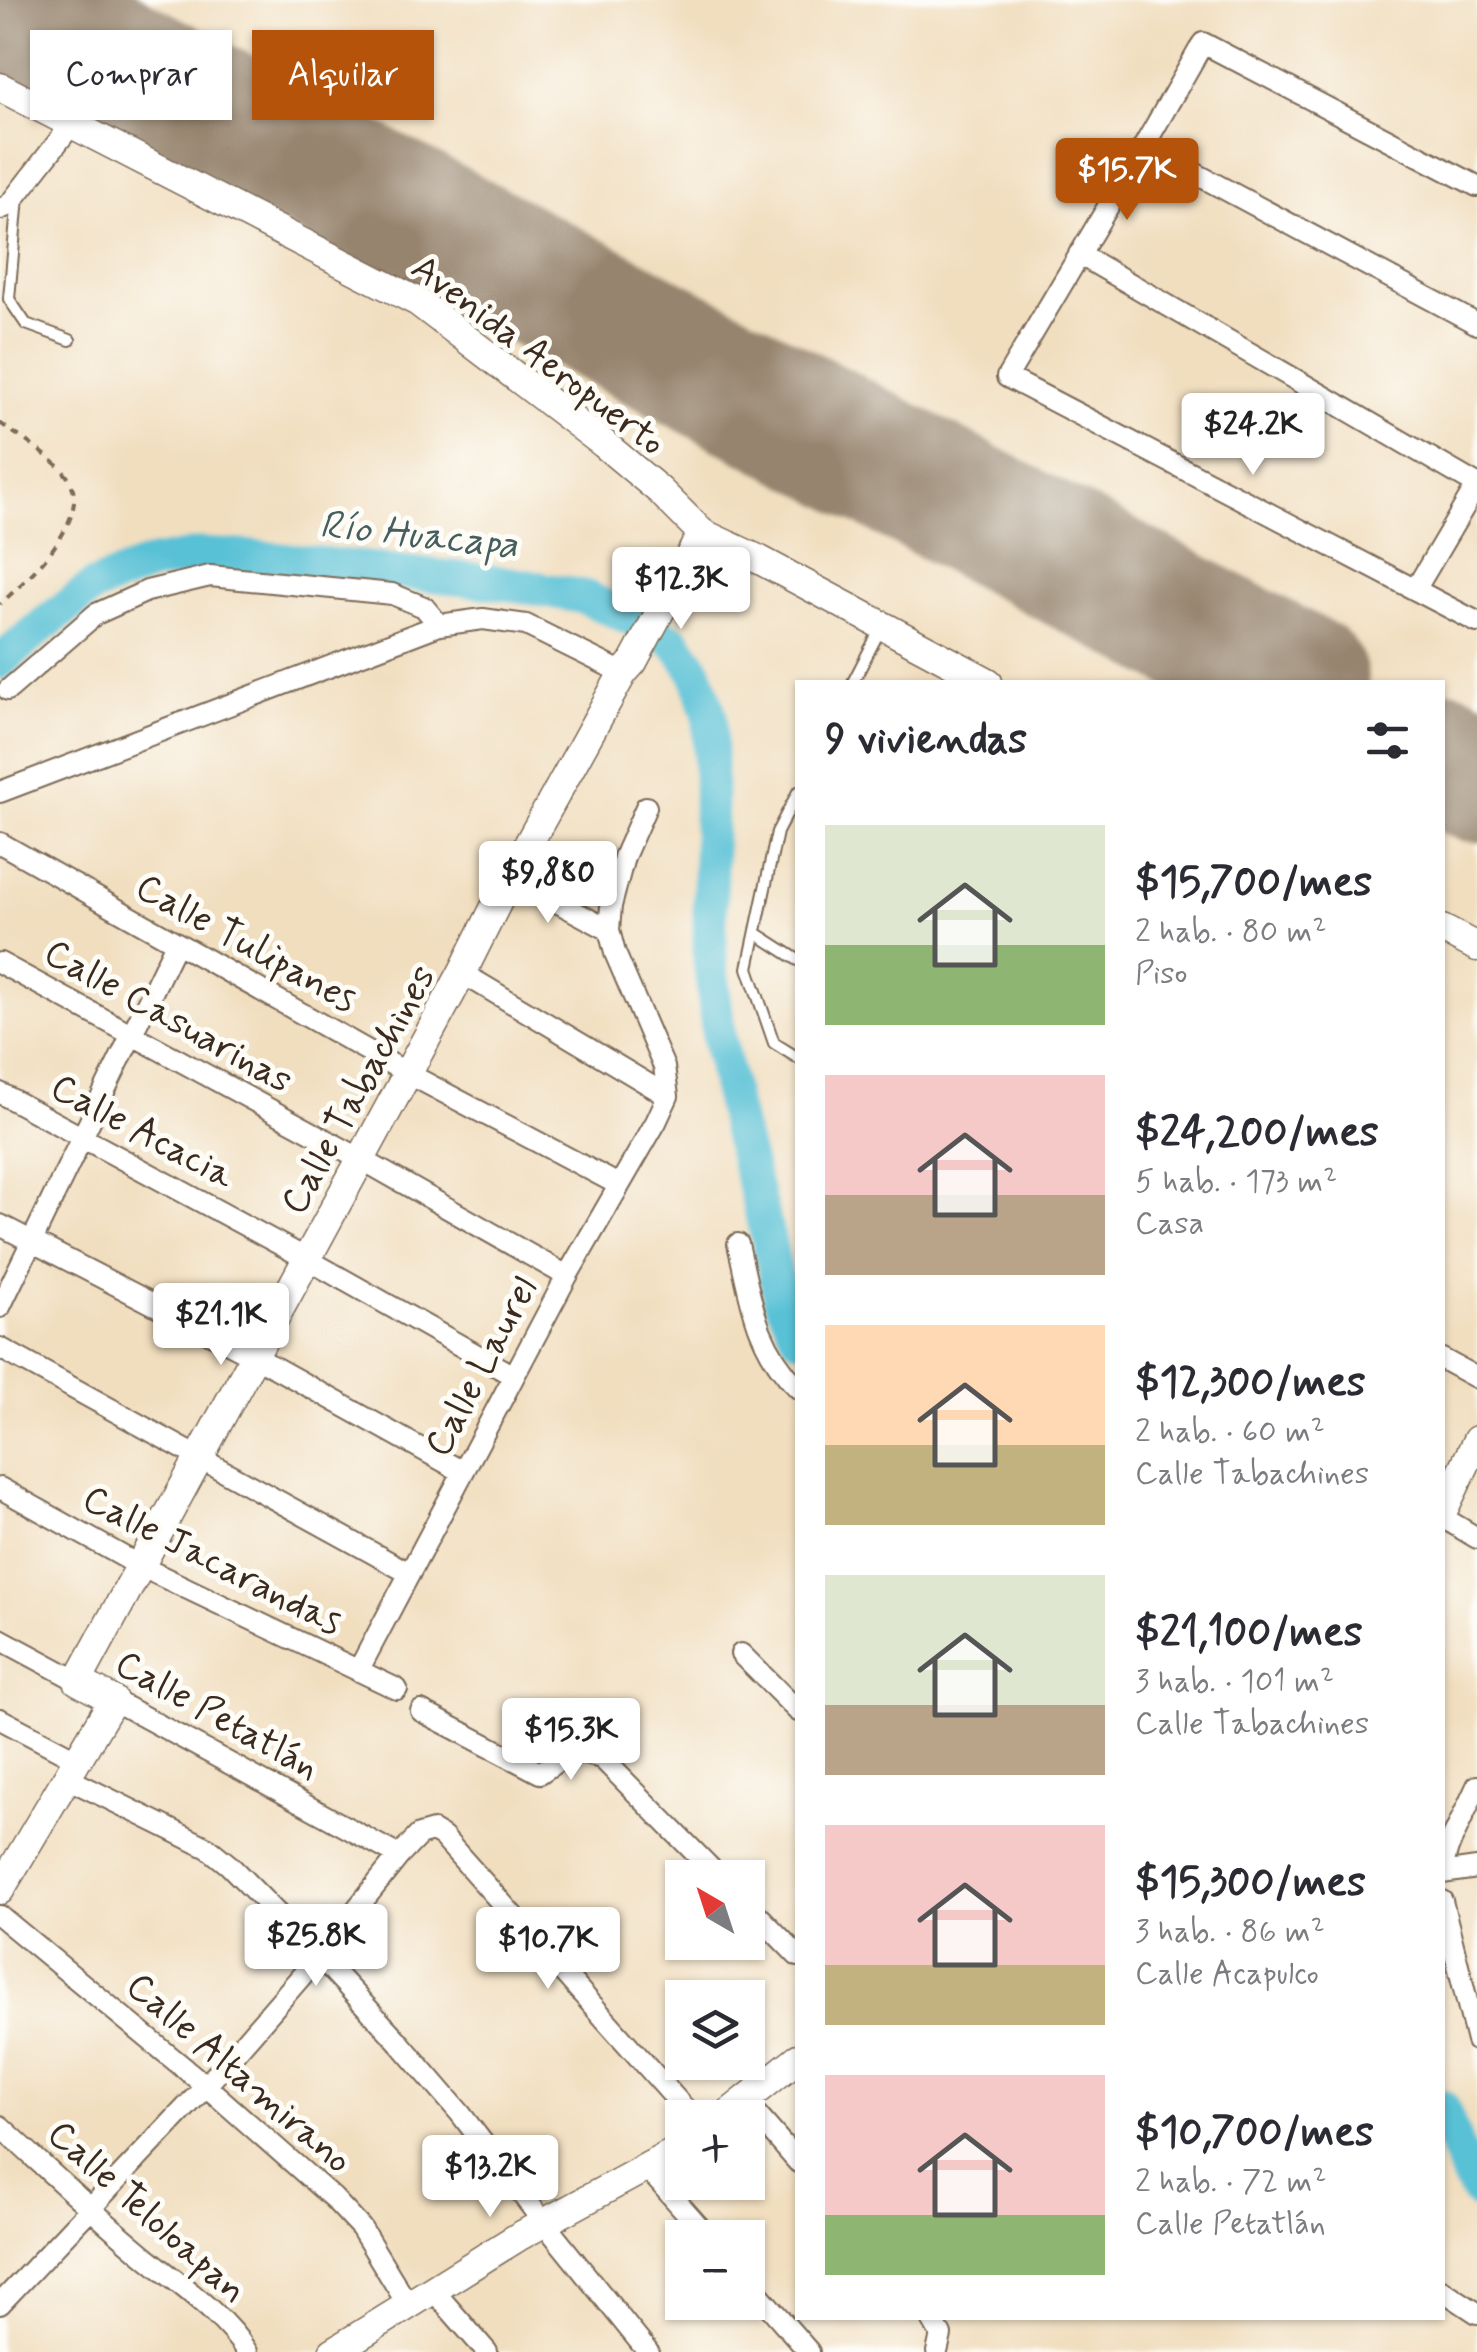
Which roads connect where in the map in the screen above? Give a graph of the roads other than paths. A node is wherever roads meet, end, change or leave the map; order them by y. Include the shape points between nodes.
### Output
1 (0, 87) edge
2 (72, 124) junction
3 (1144, 146) junction
4 (1477, 186) edge
5 (7, 207) edge
6 (1079, 254) junction
7 (1477, 324) edge
8 (70, 340) dead end
9 (1477, 485) edge
10 (702, 533) junction
11 (1415, 590) junction
12 (1477, 622) edge
13 (439, 625) junction
14 (882, 626) junction
15 (628, 667) junction
16 (854, 680) edge
17 (984, 680) edge
18 (8, 690) dead end
19 (0, 792) edge
20 (795, 798) edge
21 (646, 808) dead end
22 (0, 843) edge
23 (510, 877) junction
24 (609, 930) junction
25 (1445, 931) edge
26 (756, 932) junction
27 (176, 943) junction
28 (1477, 947) edge
29 (795, 958) edge
30 (0, 963) edge
31 (462, 973) junction
32 (132, 1035) junction
33 (795, 1056) edge
34 (407, 1074) junction
35 (0, 1093) edge
36 (668, 1096) junction
37 (84, 1137) junction
38 (361, 1159) junction
39 (619, 1185) junction
40 (0, 1225) edge
41 (31, 1241) junction
42 (738, 1244) dead end
43 (307, 1259) junction
44 (567, 1276) junction
45 (0, 1306) edge
46 (0, 1348) edge
47 (254, 1356) junction
48 (1445, 1361) edge
49 (514, 1376) junction
50 (1477, 1378) edge
51 (795, 1385) edge
52 (1477, 1440) edge
53 (199, 1457) junction
54 (463, 1472) junction
55 (0, 1488) edge
56 (1445, 1509) edge
57 (1445, 1517) edge
58 (1477, 1538) edge
59 (140, 1566) junction
60 (410, 1573) junction
61 (0, 1639) edge
62 (741, 1654) dead end
63 (358, 1671) junction
64 (78, 1681) junction
65 (397, 1689) dead end
66 (113, 1700) junction
67 (795, 1708) edge
68 (421, 1711) dead end
69 (2, 1725) edge
70 (73, 1769) junction
71 (1477, 1786) edge
72 (399, 1856) junction
73 (702, 1860) edge
74 (1445, 1860) edge
75 (1477, 1868) edge
76 (1445, 1871) edge
77 (0, 1890) edge
78 (1445, 1913) edge
79 (0, 1916) edge
80 (765, 1922) edge
81 (795, 1953) edge
82 (319, 1956) junction
83 (1476, 2035) edge
84 (795, 2060) edge
85 (206, 2086) junction
86 (677, 2100) edge
87 (745, 2100) edge
88 (0, 2126) edge
89 (765, 2135) edge
90 (665, 2158) edge
91 (795, 2160) edge
92 (647, 2168) junction
93 (90, 2210) junction
94 (692, 2220) edge
95 (544, 2223) junction
96 (433, 2290) junction
97 (1449, 2294) edge
98 (765, 2302) edge
99 (0, 2304) edge
100 (408, 2305) junction
101 (1477, 2313) edge
102 (247, 2352) edge
103 (333, 2352) edge
104 (487, 2352) edge
105 (648, 2352) edge
106 (809, 2352) edge

1 - 2 street, Avenida Aeropuerto
2 - 5 street
2 - 10 street, Avenida Aeropuerto via 418,302 604,444
3 - 4 street via 1203,42
3 - 6 street
3 - 7 street
5 - 8 lane via 9,299 26,324
6 - 9 street
6 - 11 street via 1007,376
9 - 11 street
10 - 14 street
10 - 15 street, Calle Tabachines
11 - 12 street
13 - 15 street via 526,624
13 - 18 street via 424,607 392,594 210,576 146,591 96,614
13 - 19 street
14 - 16 lane
14 - 17 street
15 - 23 street, Calle Tabachines
20 - 26 lane via 777,832
21 - 24 street via 624,857
22 - 27 street, Calle Tulipanes
23 - 24 street
23 - 31 street, Calle Tabachines
24 - 36 street via 664,1067
25 - 28 street
26 - 29 lane
26 - 33 lane via 748,968 774,1042
27 - 32 street
27 - 34 street, Calle Tulipanes
30 - 32 street, Calle Casuarinas
31 - 34 street, Calle Tabachines
31 - 36 street
32 - 37 street
32 - 38 street, Calle Casuarinas
34 - 38 street, Calle Tabachines
34 - 39 street, Calle Tulipanes
35 - 37 street, Calle Acacia
36 - 39 street, Calle Laurel
37 - 41 street
37 - 43 street, Calle Acacia
38 - 43 street, Calle Tabachines
38 - 44 street, Calle Casuarinas
39 - 44 street, Calle Laurel
40 - 41 street
41 - 45 street
41 - 47 street
42 - 51 street via 759,1333
43 - 47 street, Calle Tabachines
43 - 49 street, Calle Acacia
44 - 49 street, Calle Laurel
46 - 53 street
47 - 53 street, Calle Tabachines
47 - 54 street
48 - 50 street
49 - 54 street, Calle Laurel
52 - 56 street
53 - 59 street, Calle Tabachines
53 - 60 street
54 - 60 street, Calle Laurel
55 - 59 street, Calle Jacarandas
57 - 58 street
59 - 63 street, Calle Jacarandas
59 - 64 street, Calle Tabachines
60 - 63 street, Calle Laurel
61 - 64 street, Calle Petatlán
62 - 67 street
63 - 65 street, Calle Jacarandas
64 - 66 street, Calle Petatlán
66 - 70 street
66 - 72 street, Calle Petatlán
68 - 73 street via 540,1774 572,1752 602,1758
69 - 70 street
70 - 77 street
70 - 82 street via 208,1848
71 - 74 street
72 - 82 street
72 - 86 street via 418,1835 433,1831 443,1838
75 - 76 street
78 - 83 street
79 - 85 street, Calle Altamirano
80 - 81 street
82 - 85 street
82 - 95 street via 460,2113
84 - 87 street
85 - 93 street
85 - 100 street, Calle Altamirano via 334,2198 361,2228
88 - 93 street, Calle Teloloapan
89 - 91 street
90 - 92 street
92 - 94 street
92 - 95 street
93 - 99 street
93 - 102 street, Calle Teloloapan via 212,2313
95 - 96 street
95 - 105 street
96 - 100 street
96 - 104 street
97 - 101 street
98 - 106 street
100 - 103 street

